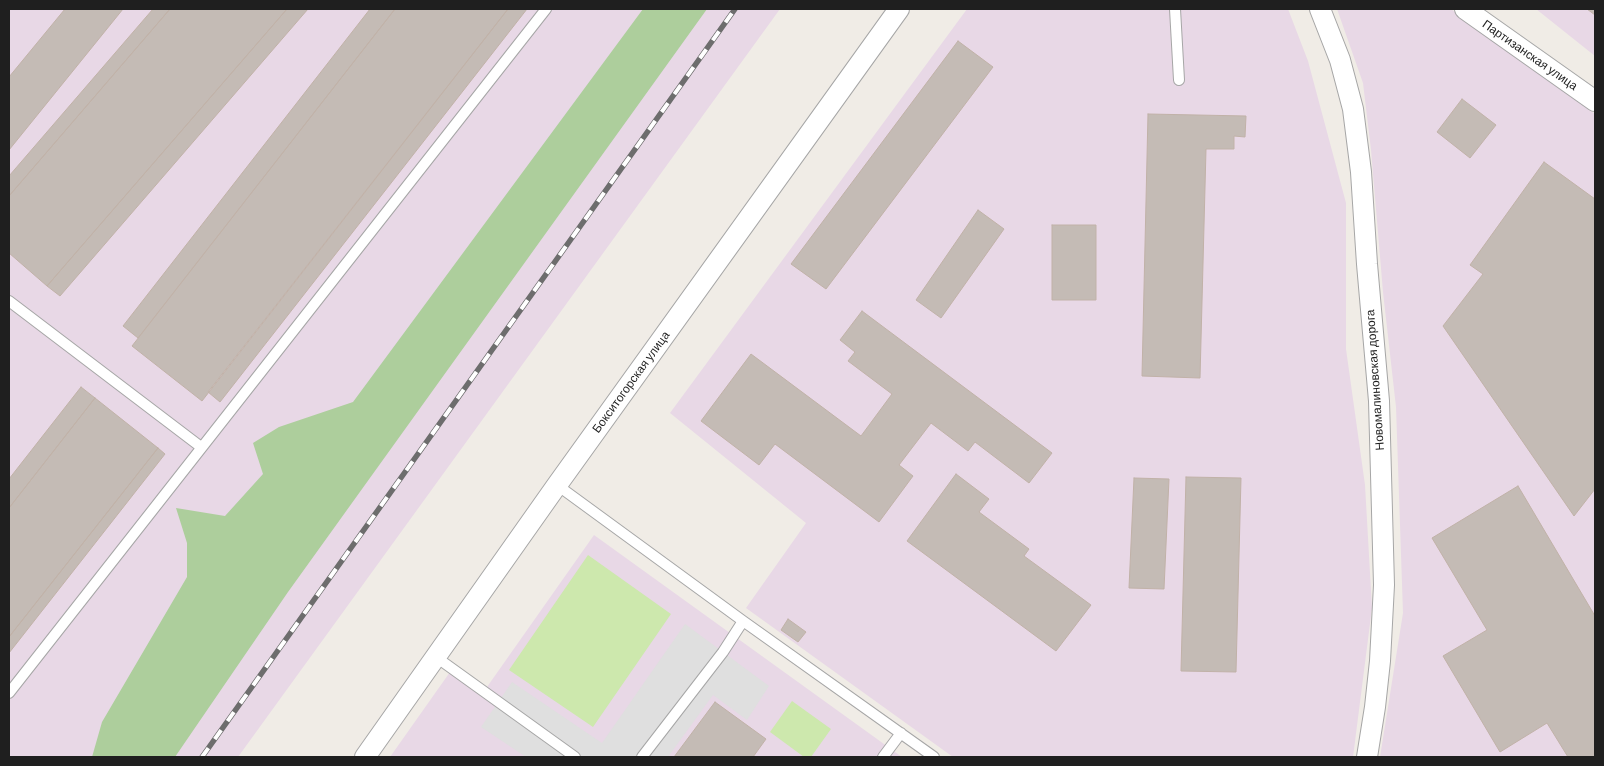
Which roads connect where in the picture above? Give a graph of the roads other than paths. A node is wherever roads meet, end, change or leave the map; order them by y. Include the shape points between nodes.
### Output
1 (546, 9) edge
2 (899, 9) edge
3 (1175, 9) edge
4 (1320, 9) edge
5 (1465, 9) edge
6 (1179, 80) dead end
7 (1595, 101) edge
8 (9, 301) edge
9 (201, 447) junction
10 (557, 485) junction
11 (743, 621) junction
12 (436, 657) junction
13 (9, 693) edge
14 (900, 733) junction
15 (365, 757) edge
16 (575, 757) edge
17 (642, 757) edge
18 (884, 757) edge
19 (934, 757) edge
20 (1368, 757) edge

1 - 9 lane
2 - 10 street, Бокситогорская улица
3 - 6 lane
4 - 20 street, Новомалиновская дорога via 1340,60 1354,109 1379,401 1384,585 1376,707
5 - 7 street, Партизанская улица
8 - 9 lane
9 - 13 lane
10 - 11 lane
10 - 12 street, Бокситогорская улица
11 - 14 lane
11 - 17 lane
12 - 15 street, Бокситогорская улица
12 - 16 lane via 474,678
14 - 18 lane
14 - 19 lane

